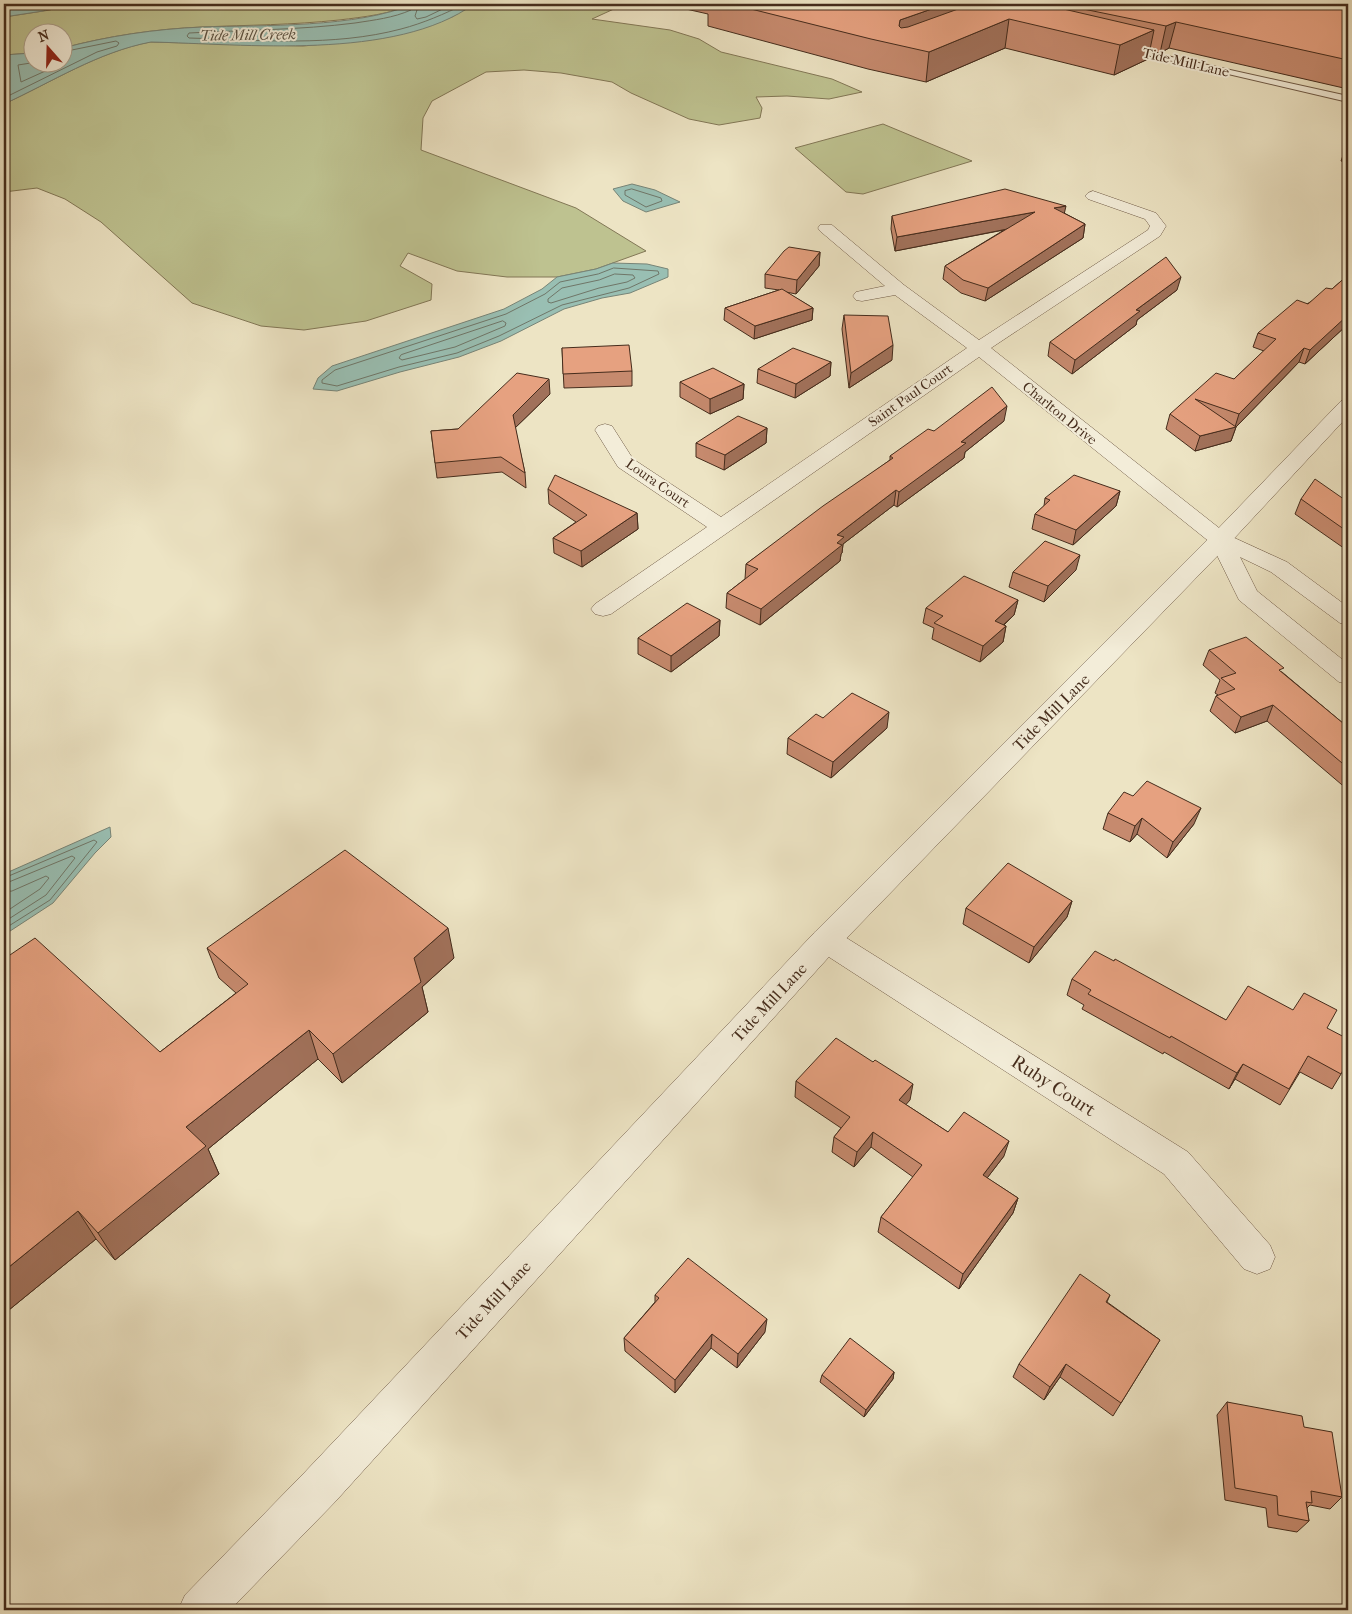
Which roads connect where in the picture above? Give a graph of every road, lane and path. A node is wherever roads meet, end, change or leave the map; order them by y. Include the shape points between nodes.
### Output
1 (1118, 47) edge
2 (1348, 99) edge
3 (1094, 196) dead end
4 (826, 228) dead end
5 (898, 289) junction
6 (862, 296) dead end
7 (979, 348) junction
8 (1348, 405) edge
9 (605, 430) dead end
10 (722, 527) junction
11 (1220, 540) junction
12 (603, 609) dead end
13 (1348, 618) edge
14 (1348, 676) edge
15 (826, 940) junction
16 (1257, 1256) dead end
17 (200, 1610) edge

1 - 2 lane, Tide Mill Lane
3 - 7 street, Saint Paul Court via 1151,216 1158,226 1154,234
4 - 5 street, Charlton Drive
5 - 6 street
5 - 7 street, Charlton Drive
7 - 10 street, Saint Paul Court
7 - 11 street, Charlton Drive
8 - 11 street, Tide Mill Lane
9 - 10 street, Loura Court via 625,463
10 - 12 street, Saint Paul Court
11 - 13 street, Charlton Drive via 1279,567
11 - 14 street, Charlton Drive via 1247,596
11 - 15 street, Tide Mill Lane
15 - 16 street, Ruby Court via 1176,1163
15 - 17 street, Tide Mill Lane via 320,1487

